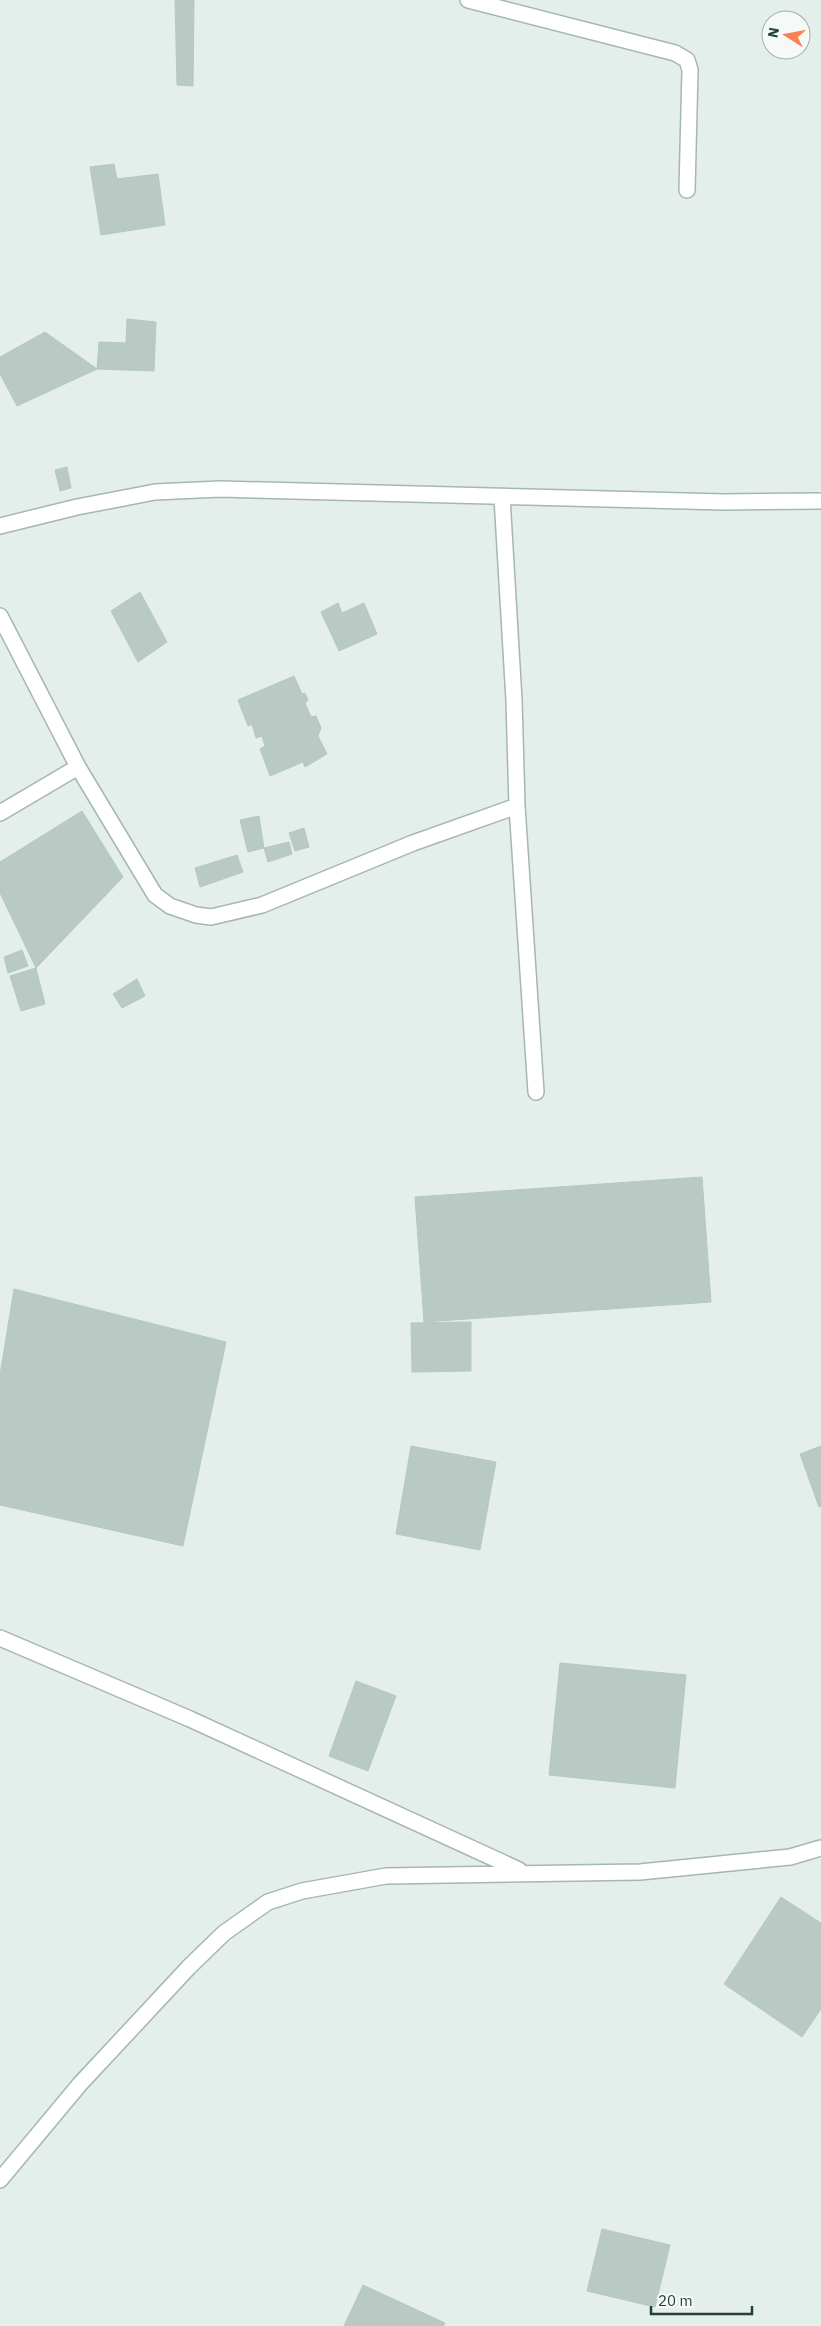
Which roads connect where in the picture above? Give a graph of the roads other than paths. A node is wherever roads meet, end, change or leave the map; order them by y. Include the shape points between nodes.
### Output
1 (468, 0) edge
2 (687, 190) dead end
3 (502, 497) junction
4 (821, 500) edge
5 (0, 526) edge
6 (0, 616) edge
7 (78, 767) junction
8 (517, 806) junction
9 (0, 813) edge
10 (536, 1092) dead end
11 (0, 1638) edge
12 (821, 1848) edge
13 (524, 1872) junction
14 (0, 2180) edge

1 - 2 street via 675,53 687,60 690,70
3 - 4 street via 724,502
3 - 5 street via 220,490 155,492
3 - 8 street
6 - 7 street
7 - 8 street via 155,895 170,906 211,917 262,905 413,842
7 - 9 street
8 - 10 street
11 - 13 street via 190,1720
12 - 13 street via 790,1857 640,1872
13 - 14 street via 386,1876 302,1891 268,1902 224,1933 189,1967 80,2084

